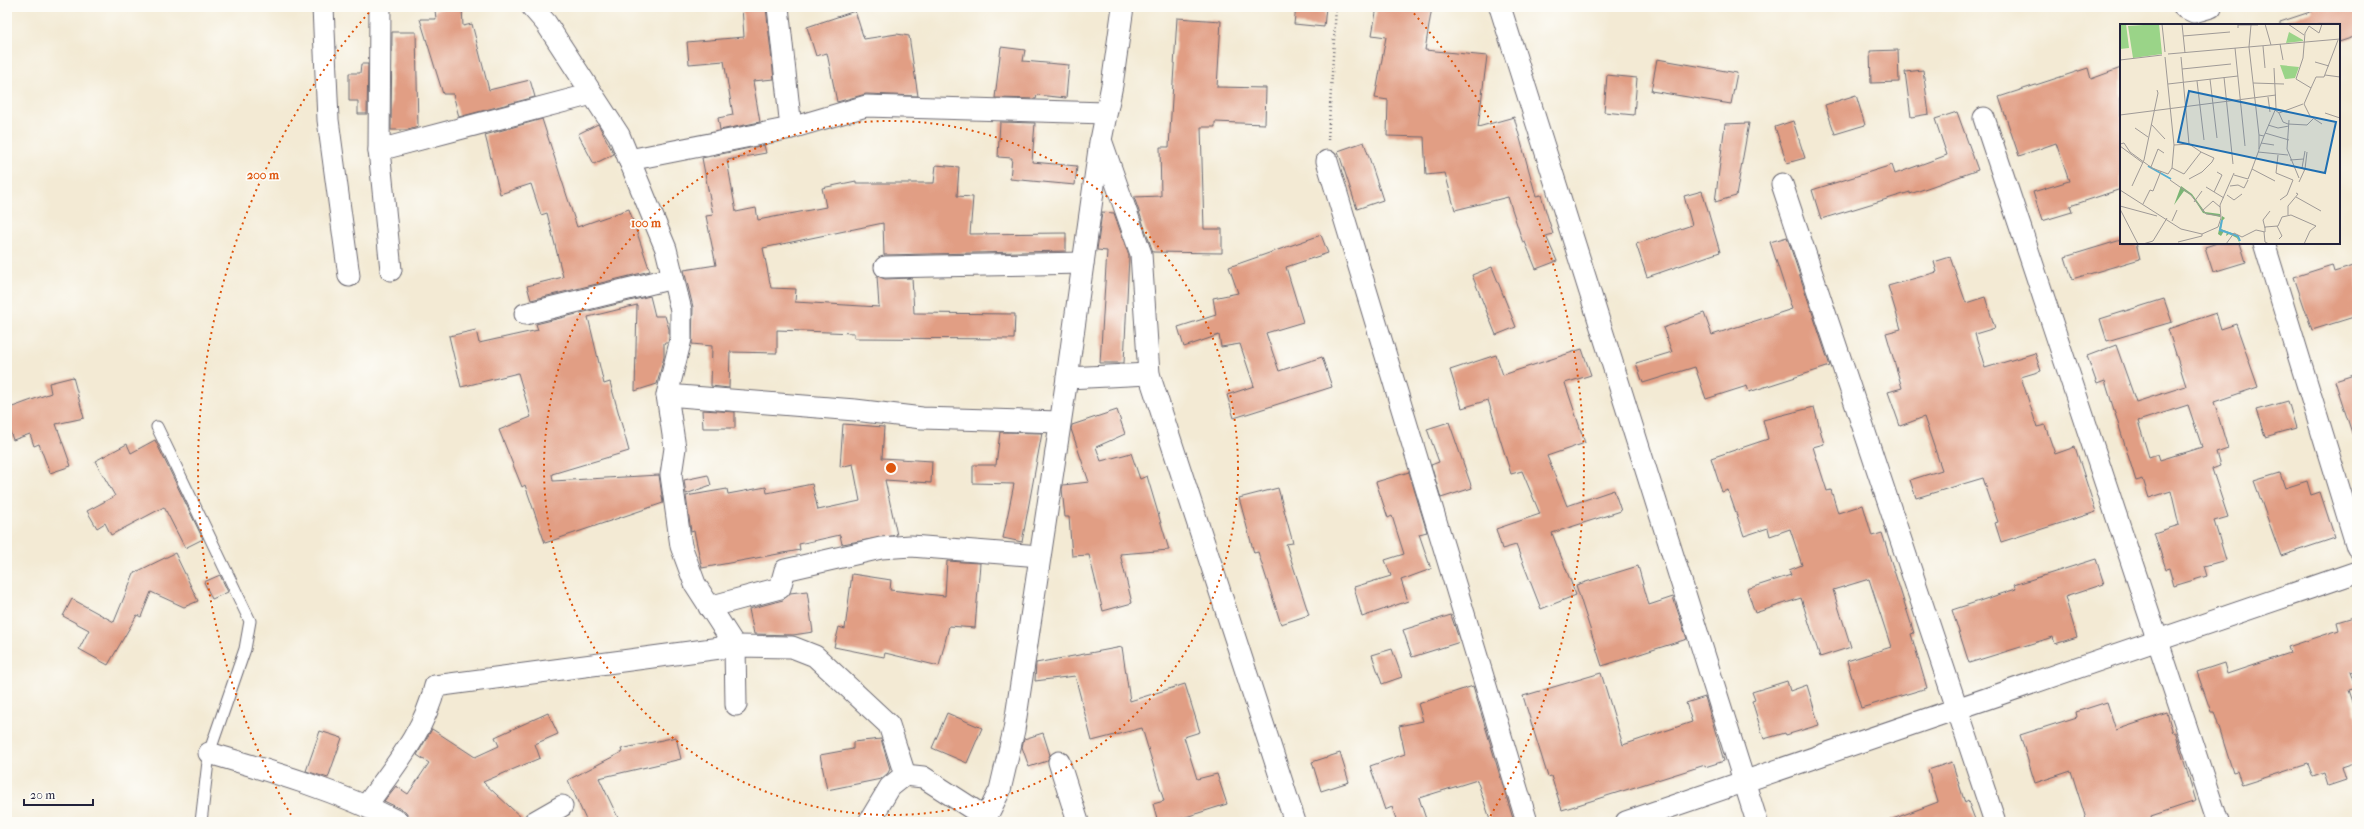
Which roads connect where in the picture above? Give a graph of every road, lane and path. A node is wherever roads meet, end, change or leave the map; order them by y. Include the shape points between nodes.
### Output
1 (323, 7) edge
2 (380, 7) edge
3 (532, 7) edge
4 (778, 7) edge
5 (1123, 7) edge
6 (1336, 7) edge
7 (1500, 7) edge
8 (592, 94) junction
9 (1106, 113) junction
10 (1984, 118) dead end
11 (791, 128) junction
12 (1101, 140) junction
13 (379, 150) junction
14 (629, 160) junction
15 (1327, 161) joint
16 (1782, 184) dead end
17 (2264, 244) edge
18 (1083, 263) junction
19 (885, 268) dead end
20 (391, 270) dead end
21 (349, 276) dead end
22 (673, 278) junction
23 (525, 314) dead end
24 (1149, 374) junction
25 (1067, 378) junction
26 (667, 396) junction
27 (1060, 422) junction
28 (157, 427) dead end
29 (2357, 547) edge
30 (1040, 556) junction
31 (2357, 572) edge
32 (709, 607) junction
33 (2158, 640) junction
34 (735, 646) junction
35 (736, 705) dead end
36 (1958, 709) junction
37 (209, 753) junction
38 (1060, 762) dead end
39 (905, 775) junction
40 (1743, 782) junction
41 (366, 806) junction
42 (562, 806) dead end
43 (984, 819) edge
44 (200, 822) edge
45 (399, 822) edge
46 (534, 822) edge
47 (869, 822) edge
48 (1078, 822) edge
49 (1295, 822) edge
50 (1527, 822) edge
51 (1626, 822) edge
52 (1757, 822) edge
53 (1995, 822) edge
54 (2218, 822) edge

1 - 21 street via 328,120
2 - 13 street
3 - 8 street via 546,23
4 - 11 street
5 - 9 street
6 - 15 path
7 - 40 street
8 - 13 street
8 - 14 street via 619,135
9 - 11 street via 866,106
9 - 12 street
10 - 33 street
11 - 14 street
12 - 18 street
12 - 24 street via 1141,254
13 - 20 street
14 - 22 street via 666,249
15 - 50 street
16 - 36 street
17 - 29 street
18 - 19 street
18 - 25 street
22 - 23 street
22 - 26 street via 681,310 681,339
24 - 25 street
24 - 49 street
25 - 27 street
26 - 27 street via 855,410 922,418
26 - 32 street via 675,448 671,474 681,546 695,584
27 - 30 street
28 - 37 lane via 250,622 245,649
30 - 32 street via 911,546 881,548 785,570 780,588
30 - 43 street via 1014,730 1000,790
31 - 33 street
32 - 34 street
33 - 36 street
33 - 54 street
34 - 35 street
34 - 39 street via 792,647 815,656 889,725
34 - 41 street via 435,686 432,700 416,735
36 - 40 street
36 - 53 street
37 - 41 street via 281,774
37 - 44 lane
38 - 48 street
39 - 43 street via 923,777
39 - 47 street via 890,787
40 - 51 street
40 - 52 street
41 - 45 street
42 - 46 street

